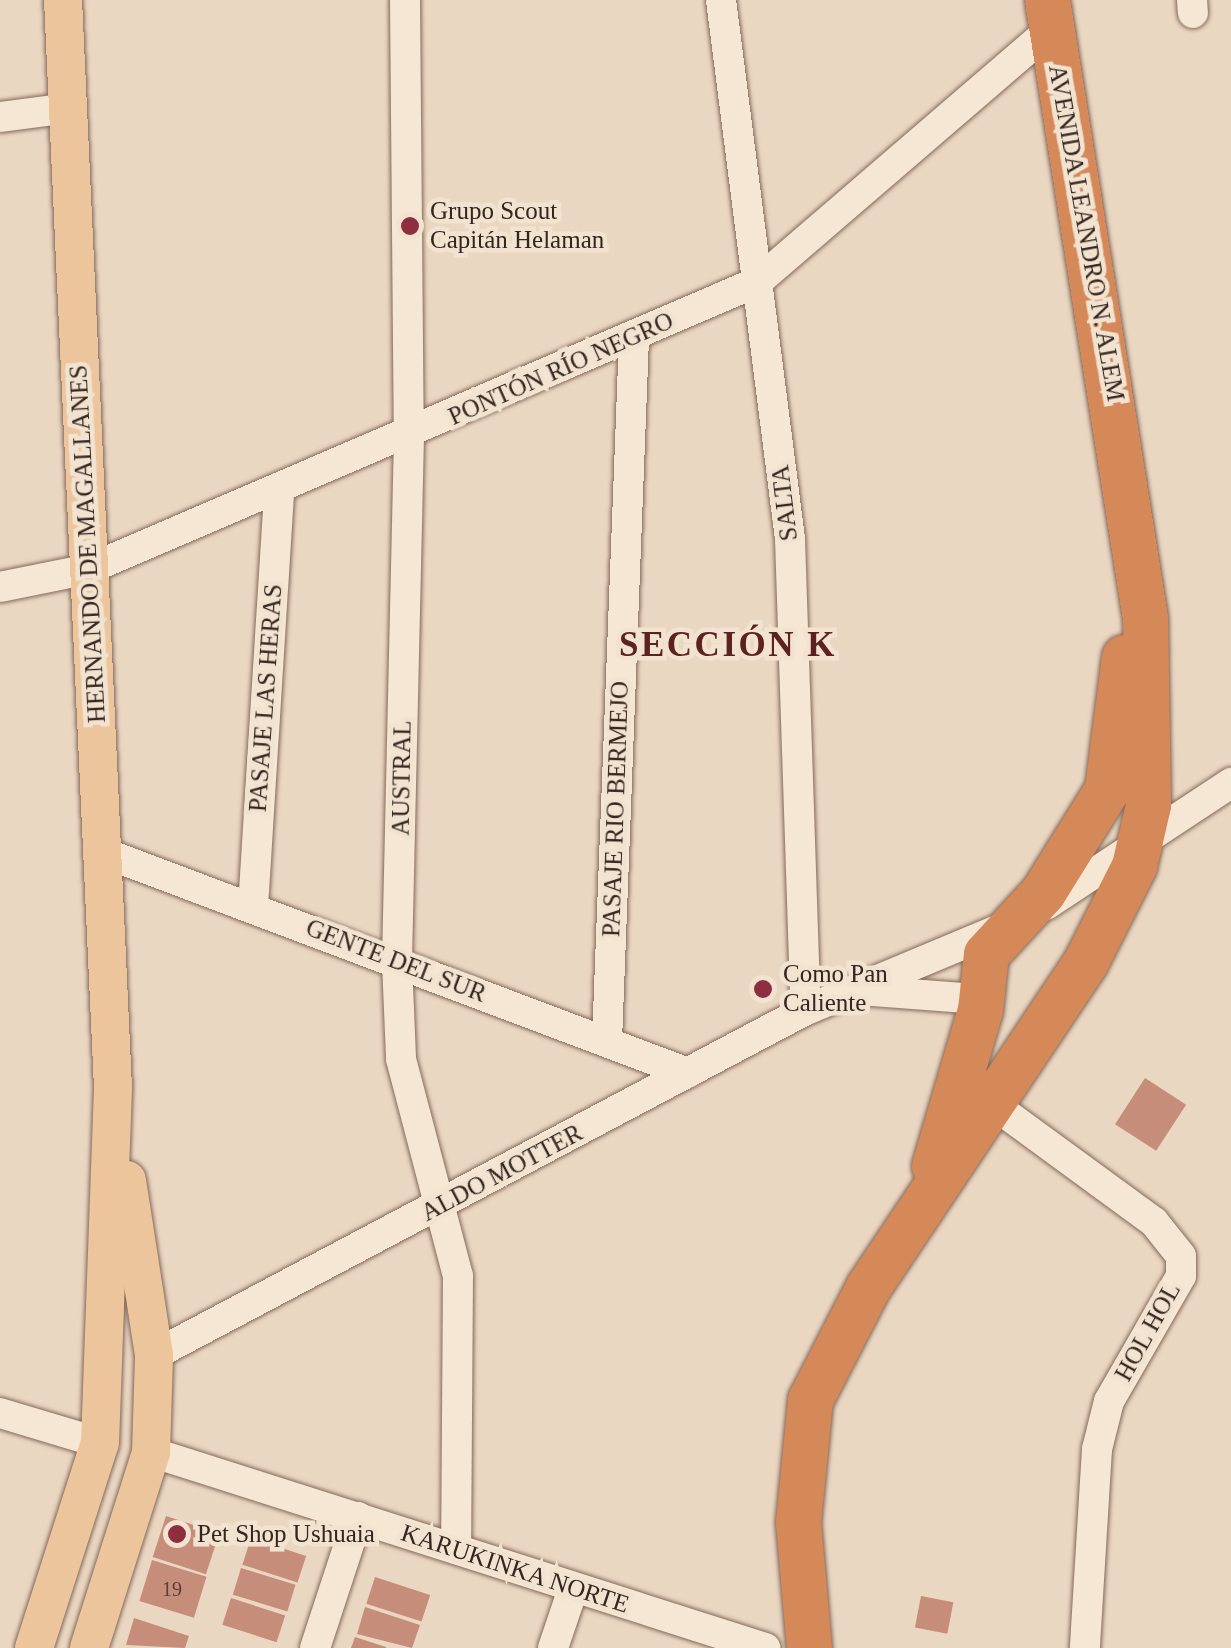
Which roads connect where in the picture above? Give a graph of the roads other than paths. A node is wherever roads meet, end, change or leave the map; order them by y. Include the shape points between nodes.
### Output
1 (63, 0) edge
2 (405, 0) edge
3 (721, 0) edge
4 (1049, 14) edge
5 (68, 108) junction
6 (0, 117) edge
7 (757, 282) junction
8 (634, 337) junction
9 (409, 436) junction
10 (1124, 465) junction
11 (279, 490) junction
12 (89, 569) junction
13 (0, 586) edge
14 (1231, 783) edge
15 (1141, 844) junction
16 (102, 852) junction
17 (252, 907) junction
18 (1028, 913) junction
19 (397, 962) junction
20 (1085, 962) junction
21 (850, 990) junction
22 (979, 1005) junction
23 (806, 1010) junction
24 (1044, 1021) junction
25 (607, 1041) junction
26 (688, 1073) junction
27 (113, 1088) junction
28 (994, 1105) junction
29 (443, 1205) junction
30 (910, 1226) junction
31 (154, 1355) junction
32 (0, 1413) edge
33 (100, 1443) junction
34 (151, 1452) junction
35 (358, 1518) junction
36 (456, 1549) junction
37 (573, 1589) junction
38 (34, 1648) edge
39 (88, 1648) edge
40 (316, 1648) edge
41 (553, 1648) edge
42 (765, 1648) edge
43 (809, 1648) edge
44 (1085, 1648) edge

1 - 5 main road, HERNANDO DE MAGALLANES
2 - 9 street, AUSTRAL
3 - 7 street, SALTA
4 - 7 street, PONTÓN RÍO NEGRO
4 - 10 highway, AVENIDA LEANDRO N. ALEM
5 - 6 street
5 - 12 main road, HERNANDO DE MAGALLANES
7 - 8 street, PONTÓN RÍO NEGRO
7 - 23 street, SALTA via 790,540
8 - 9 street, PONTÓN RÍO NEGRO
8 - 25 street, PASAJE RIO BERMEJO
9 - 11 street, PONTÓN RÍO NEGRO
9 - 19 street, AUSTRAL
10 - 15 highway, AVENIDA LEANDRO N. ALEM via 1153,699
10 - 18 highway, AVENIDA LEANDRO N. ALEM via 1116,746 1107,789
11 - 12 street, PONTÓN RÍO NEGRO
11 - 17 street, PASAJE LAS HERAS
12 - 13 street, PONTÓN RÍO NEGRO
12 - 16 main road, HERNANDO DE MAGALLANES
14 - 15 street, ALDO MOTTER
15 - 18 street, ALDO MOTTER
15 - 20 highway, AVENIDA LEANDRO N. ALEM
16 - 17 street, GENTE DEL SUR
16 - 27 main road, HERNANDO DE MAGALLANES
17 - 19 street, GENTE DEL SUR
18 - 20 highway via 1082,932
18 - 21 street, ALDO MOTTER
18 - 22 highway, AVENIDA LEANDRO N. ALEM via 980,968
19 - 25 street, GENTE DEL SUR
19 - 29 street, AUSTRAL via 401,1060
20 - 24 highway, AVENIDA LEANDRO N. ALEM
21 - 22 street, ALDO MOTTER
21 - 23 street, ALDO MOTTER
22 - 24 highway via 1010,1026
22 - 30 highway, AVENIDA LEANDRO N. ALEM
23 - 26 street, ALDO MOTTER
24 - 28 highway, AVENIDA LEANDRO N. ALEM
25 - 26 street, GENTE DEL SUR
26 - 29 street, ALDO MOTTER
27 - 31 main road, HERNANDO DE MAGALLANES
27 - 33 main road, HERNANDO DE MAGALLANES
28 - 30 highway, AVENIDA LEANDRO N. ALEM
28 - 44 street, HOL HOL via 1154,1222 1181,1256 1180,1276 1110,1401 1097,1449
29 - 31 street, ALDO MOTTER
29 - 36 street, AUSTRAL via 458,1276
30 - 43 highway, AVENIDA LEANDRO N. ALEM via 835,1342 810,1400 798,1522
31 - 34 main road, HERNANDO DE MAGALLANES
32 - 33 street
33 - 38 main road, HERNANDO DE MAGALLANES
34 - 35 street, KARUKINKA NORTE
34 - 39 main road, HERNANDO DE MAGALLANES
35 - 36 street, KARUKINKA NORTE
35 - 40 street
36 - 37 street, KARUKINKA NORTE
37 - 41 street
37 - 42 street, KARUKINKA NORTE

